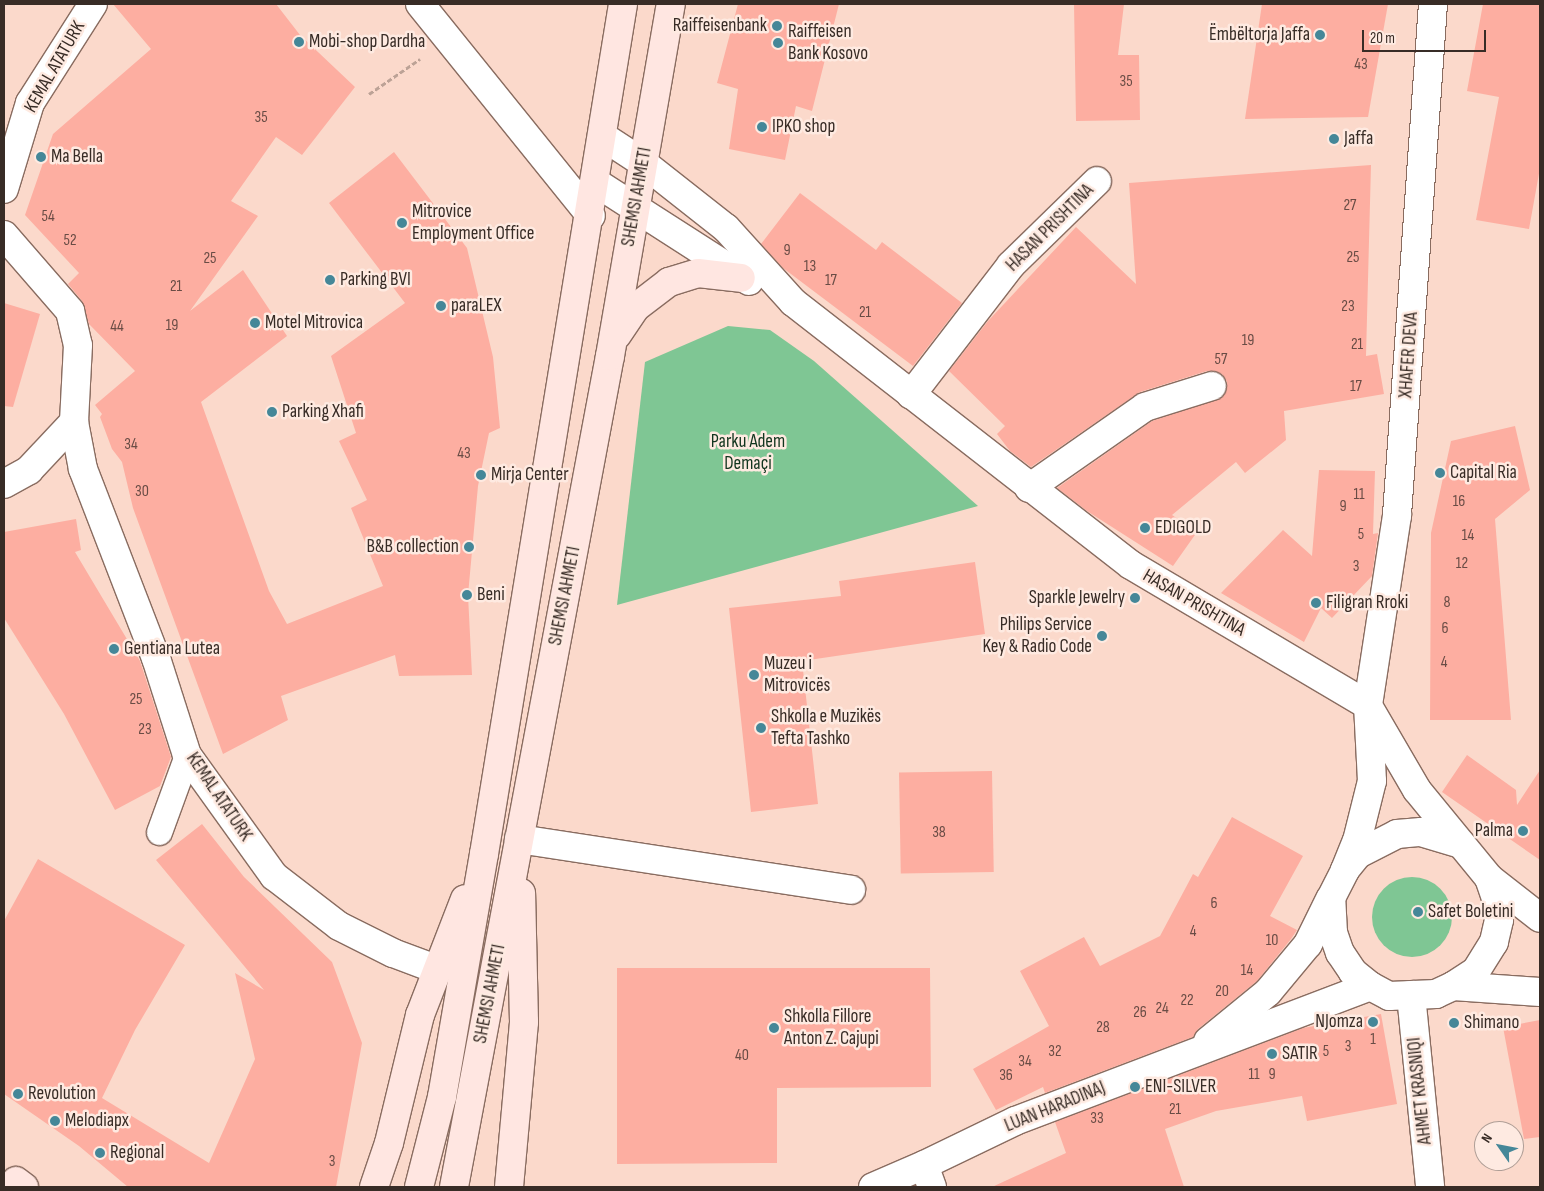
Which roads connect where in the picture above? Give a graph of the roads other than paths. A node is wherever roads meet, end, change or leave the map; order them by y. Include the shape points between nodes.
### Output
1 (92, 4) edge
2 (420, 4) edge
3 (623, 4) edge
4 (671, 4) edge
5 (1434, 4) edge
6 (602, 136) junction
7 (642, 162) junction
8 (1097, 180) dead end
9 (595, 182) junction
10 (4, 189) edge
11 (634, 205) junction
12 (591, 216) junction
13 (4, 235) edge
14 (741, 278) junction
15 (793, 302) junction
16 (610, 356) junction
17 (1212, 386) dead end
18 (911, 395) junction
19 (74, 422) junction
20 (4, 484) edge
21 (1029, 488) junction
22 (1368, 705) junction
23 (187, 755) junction
24 (159, 832) dead end
25 (519, 839) junction
26 (1461, 844) junction
27 (484, 854) junction
28 (1345, 870) junction
29 (1489, 878) junction
30 (851, 890) dead end
31 (1331, 898) junction
32 (1540, 918) edge
33 (436, 969) junction
34 (1370, 986) junction
35 (1453, 986) junction
36 (1540, 992) edge
37 (1411, 995) junction
38 (1189, 1057) junction
39 (928, 1176) edge
40 (374, 1187) edge
41 (419, 1187) edge
42 (454, 1187) edge
43 (509, 1187) edge
44 (873, 1187) edge
45 (1430, 1187) edge

1 - 10 street, KEMAL ATATURK via 30,103
2 - 12 street
3 - 6 main road, SHEMSI AHMETI
4 - 7 main road, SHEMSI AHMETI
5 - 22 street, XHAFER DEVA via 1397,515
6 - 7 street, HASAN PRISHTINA
6 - 9 main road, SHEMSI AHMETI
7 - 11 main road, SHEMSI AHMETI
7 - 15 street, HASAN PRISHTINA via 726,228
8 - 18 street, HASAN PRISHTINA via 1011,265
9 - 11 street, HASAN PRISHTINA
9 - 12 main road, SHEMSI AHMETI
11 - 14 street, HASAN PRISHTINA
11 - 16 main road, SHEMSI AHMETI
12 - 27 main road, SHEMSI AHMETI
13 - 19 street, KEMAL ATATURK via 70,311 78,345
14 - 15 street, HASAN PRISHTINA
14 - 16 main road via 698,273 669,282 635,308 617,334
15 - 18 street, HASAN PRISHTINA
16 - 25 main road, SHEMSI AHMETI
17 - 21 street via 1145,407
18 - 21 street, HASAN PRISHTINA
19 - 20 street via 29,470
19 - 23 street, KEMAL ATATURK via 83,469 156,658
21 - 22 street, HASAN PRISHTINA via 1131,565
22 - 26 street via 1417,790
22 - 28 street, XHAFER DEVA via 1372,781 1357,841
23 - 24 lane
23 - 33 street, KEMAL ATATURK via 274,876 339,926 393,953
25 - 30 street
25 - 42 main road, SHEMSI AHMETI
25 - 43 main road via 524,1022
26 - 28 street via 1421,832 1397,834 1358,854
26 - 29 street
27 - 33 main road
27 - 41 main road, SHEMSI AHMETI via 442,1097
28 - 31 street
29 - 32 street
29 - 35 street via 1499,920 1494,942 1476,971
31 - 34 street via 1333,933 1340,953 1353,972
31 - 38 street, LUAN HARADINAJ via 1308,944 1268,992
33 - 40 main road via 420,1015 389,1143
34 - 37 street via 1389,996
34 - 38 street, LUAN HARADINAJ
35 - 36 street
35 - 37 street via 1436,994
37 - 45 street, AHMET KRASNIQI
38 - 39 street, LUAN HARADINAJ via 1016,1121
39 - 44 street, LUAN HARADINAJ

